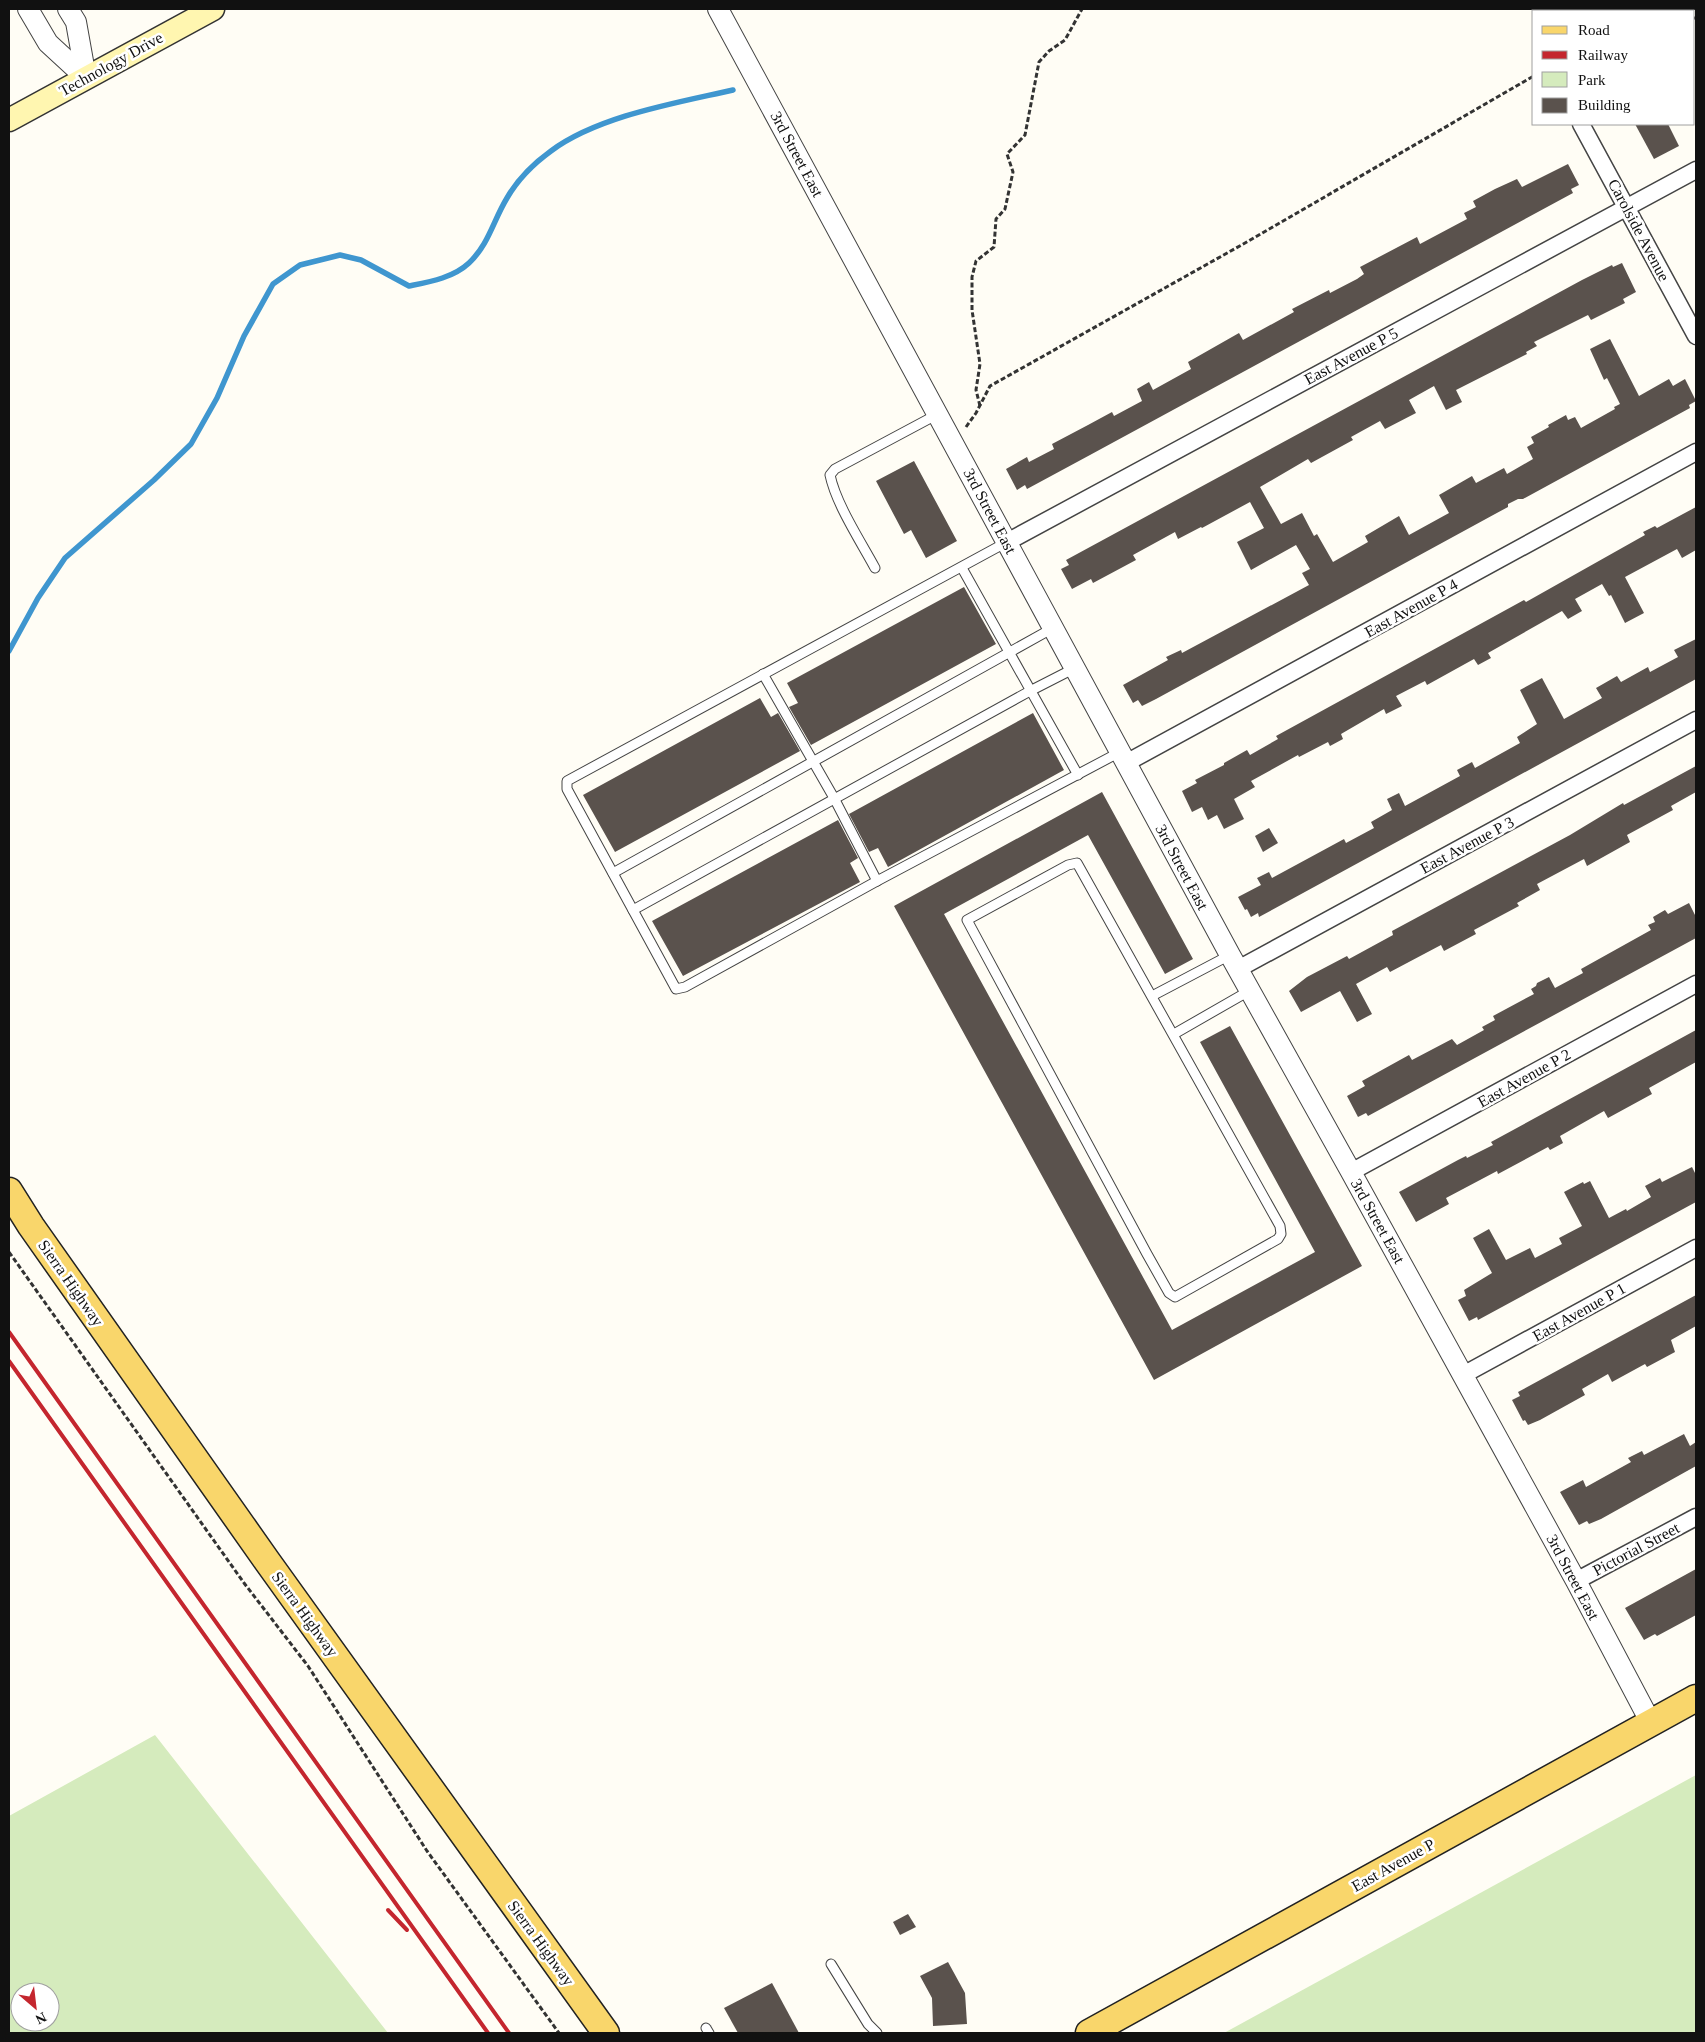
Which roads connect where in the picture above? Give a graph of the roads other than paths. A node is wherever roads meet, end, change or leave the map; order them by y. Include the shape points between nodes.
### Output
1 (28, 9) edge
2 (68, 9) edge
3 (213, 9) edge
4 (718, 9) edge
5 (86, 78) junction
6 (9, 120) edge
7 (1582, 125) edge
8 (1696, 170) edge
9 (1627, 208) junction
10 (1696, 336) edge
11 (938, 414) junction
12 (1696, 452) edge
13 (1006, 542) junction
14 (875, 568) dead end
15 (962, 568) junction
16 (1053, 628) junction
17 (1009, 652) junction
18 (1075, 668) junction
19 (763, 674) junction
20 (1030, 690) junction
21 (1696, 720) edge
22 (1123, 758) junction
23 (813, 762) junction
24 (1078, 775) junction
25 (834, 798) junction
26 (613, 873) junction
27 (878, 881) junction
28 (633, 910) junction
29 (1234, 962) junction
30 (1696, 984) edge
31 (1249, 990) junction
32 (1152, 996) junction
33 (1174, 1034) junction
34 (1352, 1172) junction
35 (9, 1191) edge
36 (1696, 1248) edge
37 (1462, 1375) junction
38 (1696, 1517) edge
39 (1576, 1582) junction
40 (1696, 1698) edge
41 (1651, 1723) junction
42 (832, 1964) dead end
43 (606, 2033) edge
44 (877, 2033) edge
45 (1090, 2033) edge

1 - 5 street via 48,43
2 - 5 street via 76,22
3 - 5 main road, Technology Drive
4 - 11 street, 3rd Street East
5 - 6 main road, Technology Drive
7 - 9 street, Carolside Avenue
8 - 9 street, East Avenue P 5
9 - 10 street, Carolside Avenue
9 - 13 street, East Avenue P 5
11 - 13 street, 3rd Street East
11 - 14 lane via 835,469 830,475 839,501
12 - 22 street, East Avenue P 4
13 - 15 lane
13 - 16 street, 3rd Street East
15 - 17 lane
15 - 19 lane
16 - 17 lane
16 - 18 street, 3rd Street East
17 - 20 lane
17 - 23 lane
18 - 20 lane
18 - 22 street, 3rd Street East
19 - 23 lane
19 - 26 lane via 567,781 567,789
20 - 24 lane
20 - 25 lane
21 - 29 street, East Avenue P 3
22 - 24 lane
22 - 29 street, 3rd Street East
23 - 25 lane
23 - 26 lane
24 - 27 lane
25 - 27 lane
25 - 28 lane
26 - 28 lane
27 - 28 lane via 676,989
29 - 31 street, 3rd Street East
29 - 32 lane
30 - 34 street, East Avenue P 2
31 - 33 lane
31 - 34 street, 3rd Street East
32 - 33 lane
32 - 33 lane via 1077,863 967,920 1169,1294 1175,1297 1278,1239 1281,1234 1280,1226
34 - 37 street, 3rd Street East
35 - 43 main road, Sierra Highway via 266,1561
36 - 37 street, East Avenue P 1
37 - 39 street, 3rd Street East
38 - 39 street, Pictorial Street
39 - 41 street, 3rd Street East
40 - 41 main road, East Avenue P
41 - 45 main road, East Avenue P
42 - 44 lane via 868,2024

